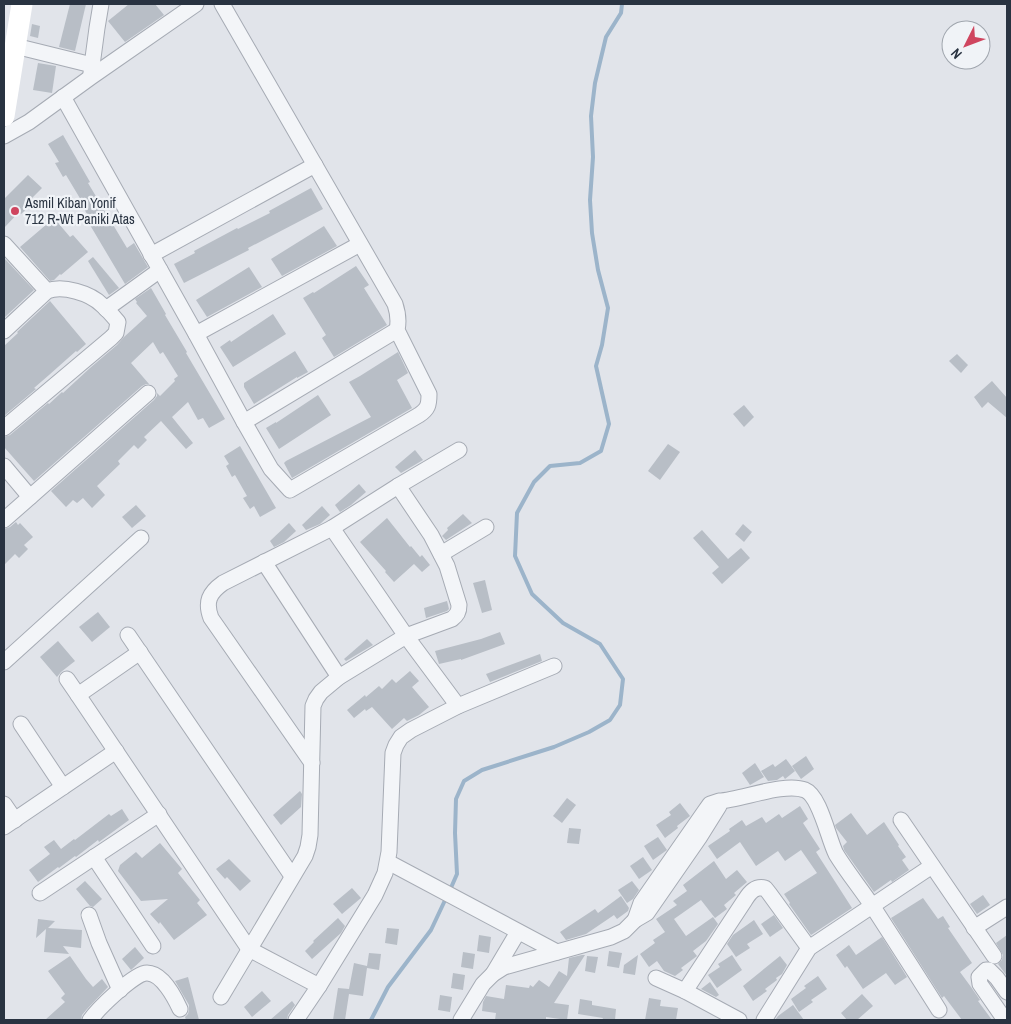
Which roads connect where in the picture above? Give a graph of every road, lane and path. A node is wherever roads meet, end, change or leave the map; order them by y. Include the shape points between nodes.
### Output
1 (22, 4) edge
2 (101, 4) edge
3 (196, 4) edge
4 (222, 4) edge
5 (15, 46) junction
6 (92, 71) junction
7 (63, 97) junction
8 (4, 116) edge
9 (4, 136) edge
10 (315, 165) junction
11 (4, 244) edge
12 (360, 244) junction
13 (151, 255) junction
14 (160, 270) junction
15 (47, 291) junction
16 (106, 309) junction
17 (397, 330) junction
18 (4, 331) edge
19 (196, 334) junction
20 (148, 393) dead end
21 (244, 422) junction
22 (4, 428) edge
23 (460, 450) dead end
24 (4, 466) edge
25 (398, 486) junction
26 (30, 497) junction
27 (4, 520) edge
28 (486, 527) dead end
29 (332, 528) junction
30 (141, 538) dead end
31 (441, 554) junction
32 (264, 562) junction
33 (128, 635) dead end
34 (406, 636) junction
35 (140, 652) junction
36 (4, 662) edge
37 (554, 666) dead end
38 (338, 677) junction
39 (67, 679) dead end
40 (78, 695) junction
41 (458, 706) junction
42 (21, 724) dead end
43 (116, 751) junction
44 (312, 763) junction
45 (64, 787) junction
46 (4, 804) edge
47 (159, 814) junction
48 (901, 820) dead end
49 (9, 823) edge
50 (94, 857) junction
51 (388, 862) junction
52 (932, 866) junction
53 (292, 876) junction
54 (40, 893) dead end
55 (872, 906) junction
56 (1007, 906) edge
57 (89, 915) dead end
58 (974, 928) junction
59 (518, 932) junction
60 (153, 946) dead end
61 (809, 948) junction
62 (249, 949) junction
63 (557, 952) junction
64 (994, 956) dead end
65 (493, 974) junction
66 (656, 978) dead end
67 (319, 986) junction
68 (120, 990) junction
69 (685, 991) junction
70 (1007, 992) edge
71 (221, 997) dead end
72 (180, 1009) dead end
73 (939, 1010) dead end
74 (90, 1020) edge
75 (296, 1020) edge
76 (461, 1020) edge
77 (739, 1020) edge
78 (764, 1020) edge
79 (1005, 1020) edge

1 - 5 street
2 - 6 street
3 - 6 street
4 - 10 street
5 - 6 street
5 - 8 street
6 - 7 street
7 - 9 street
7 - 13 street
10 - 12 street
10 - 13 street
11 - 15 street
12 - 17 street via 395,304
12 - 19 street
13 - 14 street
14 - 16 street
14 - 19 street
15 - 16 street via 65,288 101,303
15 - 18 street
16 - 22 street via 118,322 116,333
17 - 21 street
17 - 21 street via 429,394 426,410 419,416 290,490 271,469
19 - 21 street
20 - 26 street
23 - 25 street
24 - 26 street
25 - 29 street
25 - 31 street
26 - 27 street
28 - 31 street
29 - 32 street
29 - 34 street
30 - 36 street
31 - 34 street via 459,611 452,619
32 - 38 street
32 - 44 street via 214,589 208,610
33 - 35 street
34 - 38 street
34 - 41 street
35 - 40 street
35 - 53 street
37 - 41 street
38 - 44 street via 316,699
39 - 40 street
40 - 43 street
41 - 51 street via 411,730 396,745
42 - 45 street
43 - 45 street
43 - 47 street
44 - 53 street via 309,841
45 - 49 street
46 - 49 street
47 - 50 street
47 - 62 street
48 - 52 street
50 - 54 street
50 - 60 street
51 - 59 street
51 - 67 street via 375,895
52 - 55 street
52 - 58 street
53 - 62 street
55 - 61 street
55 - 63 street via 836,852 811,794 799,788 784,789 714,802 641,903 635,920 624,931
55 - 73 street
56 - 58 street
57 - 68 street
58 - 64 street
59 - 63 street
59 - 65 street
61 - 69 street via 765,888 756,888 750,892
61 - 78 street
62 - 67 street
62 - 71 street
63 - 65 street
65 - 76 street
66 - 69 street
67 - 75 street
68 - 72 street via 147,973 168,987
68 - 74 street
69 - 77 street
70 - 79 street via 989,970 980,977 980,984

